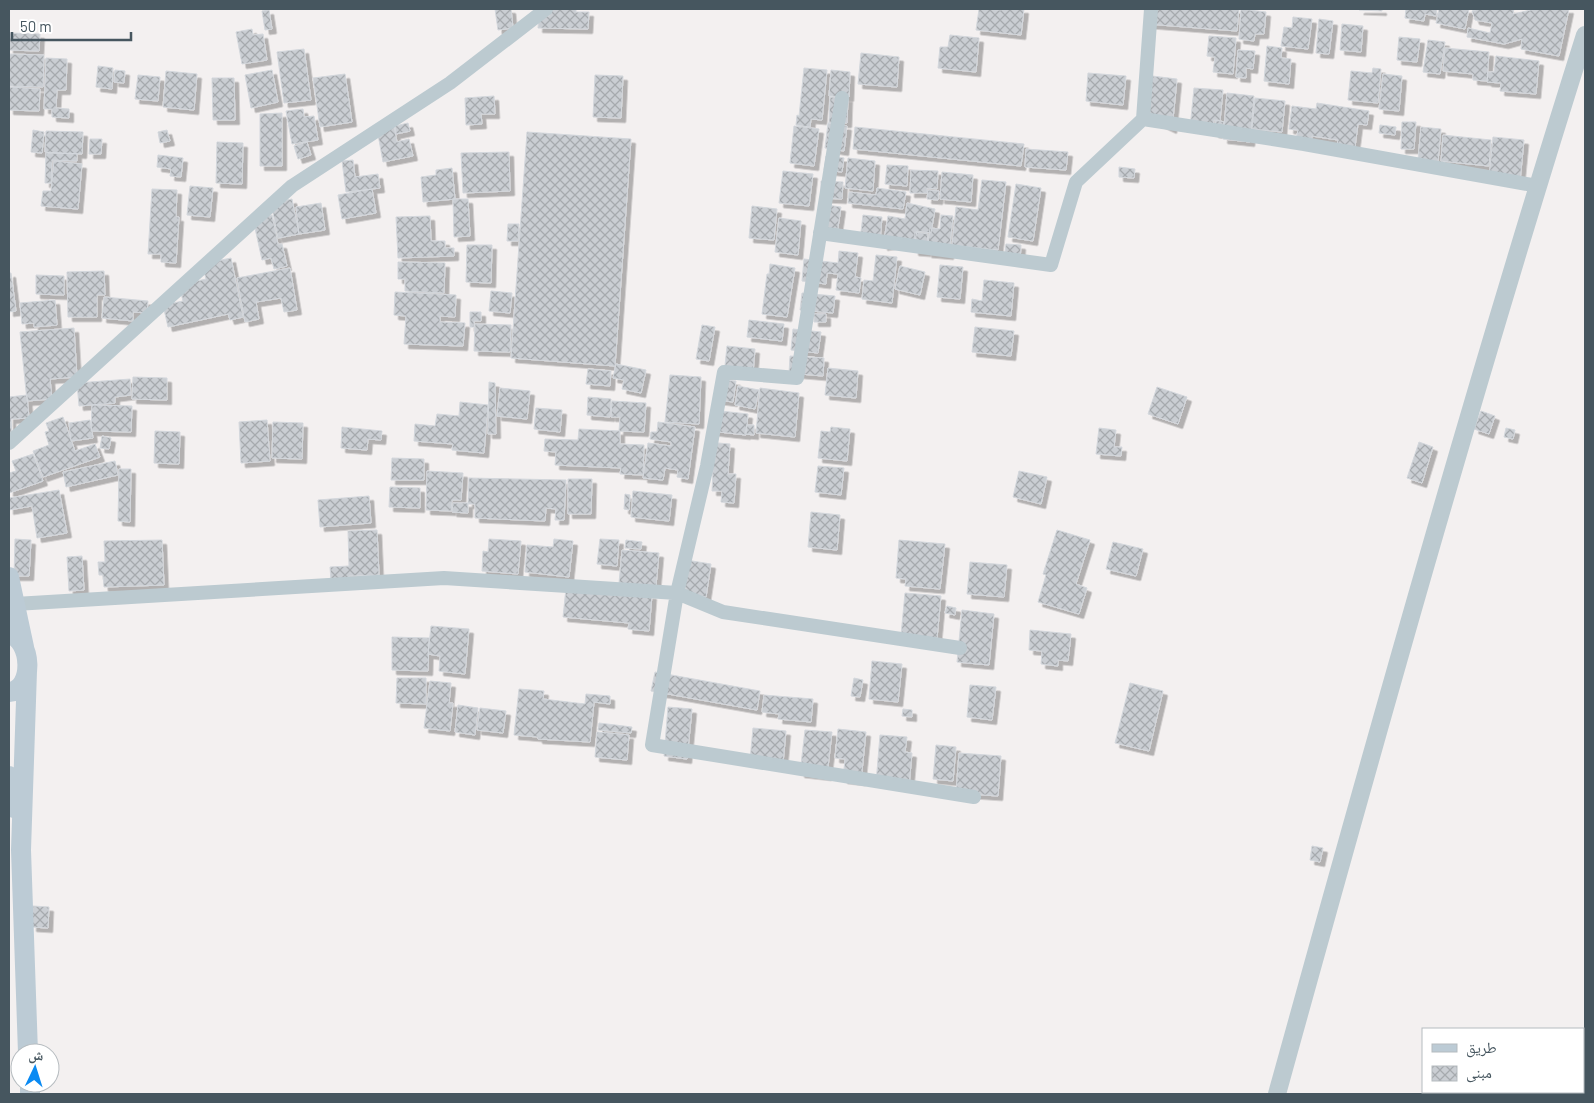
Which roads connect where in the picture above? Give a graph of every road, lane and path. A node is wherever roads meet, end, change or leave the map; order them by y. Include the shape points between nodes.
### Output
1 (546, 9) edge
2 (1151, 9) edge
3 (1585, 35) edge
4 (842, 98) dead end
5 (1143, 119) junction
6 (1538, 186) junction
7 (820, 233) junction
8 (9, 443) edge
9 (9, 578) edge
10 (677, 593) junction
11 (15, 604) junction
12 (16, 640) edge
13 (960, 648) dead end
14 (27, 671) junction
15 (9, 692) edge
16 (9, 776) edge
17 (974, 797) dead end
18 (21, 850) junction
19 (28, 1043) edge
20 (1277, 1094) edge

1 - 8 street via 450,83 292,186
2 - 5 street
3 - 6 street
4 - 7 street
5 - 6 street
5 - 7 street via 1076,182 1051,265
6 - 20 street via 1384,707
7 - 10 street via 797,378 724,372 707,466
9 - 11 main road
10 - 11 street via 444,578
10 - 13 street via 723,612
10 - 17 street via 652,745
11 - 12 main road
12 - 14 main road via 27,660
14 - 15 main road via 20,687
14 - 18 main road
16 - 18 main road
18 - 19 main road

